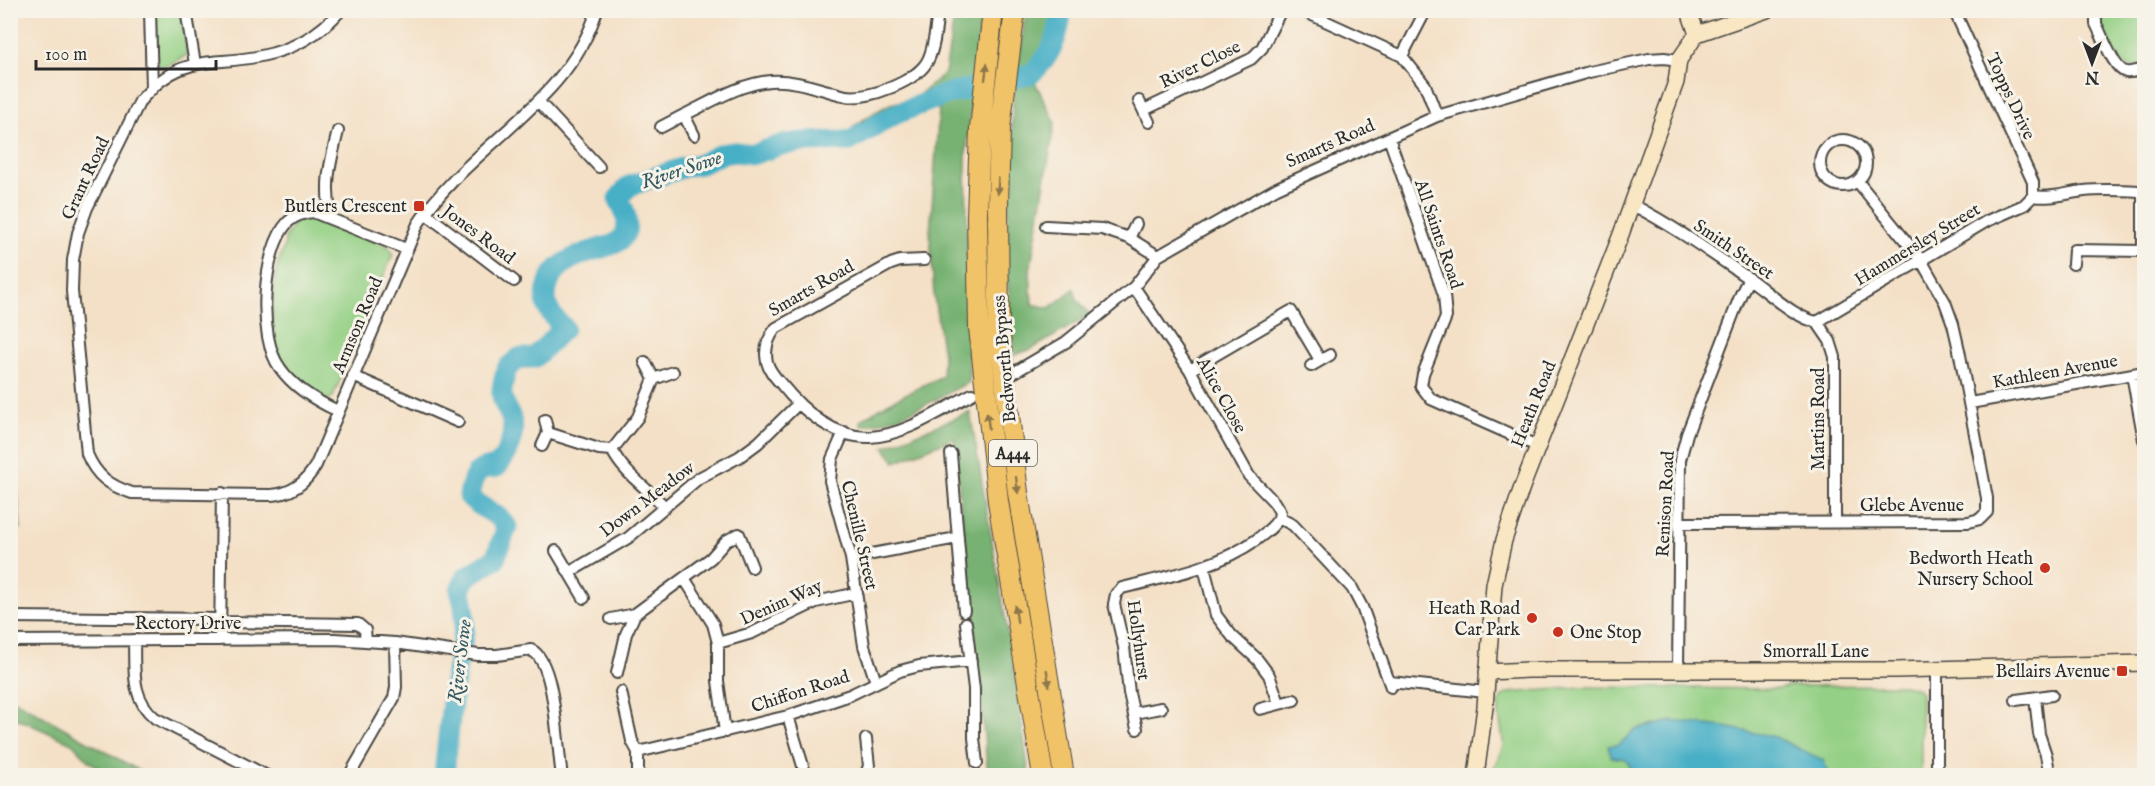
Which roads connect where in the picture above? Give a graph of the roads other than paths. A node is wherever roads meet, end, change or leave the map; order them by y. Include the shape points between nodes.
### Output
1 (150, 10) edge
2 (186, 10) edge
3 (340, 10) edge
4 (597, 10) edge
5 (938, 10) edge
6 (1281, 10) edge
7 (1300, 10) edge
8 (1426, 10) edge
9 (1691, 10) edge
10 (1767, 10) edge
11 (1954, 10) edge
12 (2099, 10) edge
13 (993, 13) edge
14 (1014, 14) edge
15 (1697, 34) junction
16 (1402, 56) junction
17 (1679, 60) junction
18 (195, 64) junction
19 (2145, 69) edge
20 (152, 89) junction
21 (538, 101) junction
22 (684, 115) junction
23 (1437, 116) junction
24 (1149, 122) dead end
25 (662, 127) dead end
26 (338, 130) dead end
27 (694, 135) dead end
28 (1389, 138) junction
29 (598, 167) dead end
30 (1858, 182) junction
31 (2033, 196) junction
32 (1631, 204) junction
33 (425, 213) junction
34 (331, 218) junction
35 (1136, 224) dead end
36 (1047, 226) dead end
37 (1129, 238) junction
38 (406, 249) junction
39 (2144, 251) edge
40 (1158, 256) junction
41 (924, 260) dead end
42 (1921, 260) junction
43 (2073, 264) dead end
44 (1749, 278) junction
45 (514, 281) dead end
46 (1134, 287) junction
47 (1817, 322) junction
48 (1320, 360) dead end
49 (645, 362) dead end
50 (1190, 370) junction
51 (673, 372) dead end
52 (1016, 372) dead end
53 (2145, 372) edge
54 (2132, 374) junction
55 (353, 376) junction
56 (654, 379) junction
57 (972, 394) dead end
58 (1970, 403) junction
59 (798, 404) junction
60 (338, 411) junction
61 (545, 420) dead end
62 (458, 422) dead end
63 (844, 432) junction
64 (548, 433) junction
65 (2145, 440) edge
66 (1537, 446) junction
67 (542, 447) dead end
68 (612, 450) junction
69 (951, 453) dead end
70 (222, 494) junction
71 (664, 507) junction
72 (1279, 518) junction
73 (1835, 522) junction
74 (1679, 523) junction
75 (957, 538) junction
76 (556, 550) dead end
77 (851, 558) junction
78 (752, 567) dead end
79 (1204, 567) junction
80 (570, 572) junction
81 (684, 578) junction
82 (857, 593) junction
83 (584, 598) dead end
84 (964, 611) dead end
85 (635, 614) junction
86 (10, 617) edge
87 (611, 619) dead end
88 (220, 620) junction
89 (966, 623) dead end
90 (134, 640) junction
91 (220, 640) junction
92 (10, 641) edge
93 (366, 641) junction
94 (395, 643) junction
95 (718, 643) junction
96 (970, 661) junction
97 (2145, 663) edge
98 (1937, 669) junction
99 (1678, 671) junction
100 (1487, 672) junction
101 (617, 673) dead end
102 (876, 682) junction
103 (621, 692) dead end
104 (1486, 692) junction
105 (2052, 695) dead end
106 (2035, 698) junction
107 (1294, 700) dead end
108 (2016, 700) dead end
109 (1279, 703) junction
110 (1161, 708) dead end
111 (1260, 709) dead end
112 (1134, 713) junction
113 (788, 716) junction
114 (1137, 729) dead end
115 (725, 732) junction
116 (866, 739) dead end
117 (638, 752) junction
118 (977, 763) dead end
119 (267, 776) edge
120 (349, 776) edge
121 (562, 776) edge
122 (638, 776) edge
123 (806, 776) edge
124 (865, 776) edge
125 (1043, 776) edge
126 (1064, 776) edge
127 (1476, 776) edge
128 (1936, 776) edge
129 (2049, 776) edge

1 - 20 street
2 - 18 street
3 - 18 street, Grant Road via 313,35 282,50
4 - 21 street, Armson Road via 570,65
5 - 22 street via 927,62 888,89 849,96 806,84 772,81 735,90
6 - 24 street, River Close via 1262,48 1251,59 1142,105
7 - 16 street
8 - 16 street
9 - 15 street
10 - 15 street
11 - 31 street, Topps Drive via 2033,182
12 - 19 street via 2096,24 2117,66 2122,72
125 -> 13 highway, Bedworth Bypass / A444 via 998,501 980,339 980,129
14 -> 126 highway, Bedworth Bypass / A444 via 1000,128 999,328 1018,494
15 - 17 street
16 - 23 street via 1425,85
17 - 23 street, Smarts Road via 1649,59 1589,72
17 - 32 street, Heath Road via 1676,82
18 - 20 street, Grant Road via 176,71
20 - 70 street, Grant Road via 140,101 99,183 75,246 72,291 85,443 97,473 122,490 142,494
21 - 29 street
21 - 33 street, Armson Road via 440,193
22 - 25 street
22 - 27 street
23 - 28 street, Smarts Road
26 - 34 street via 327,179
28 - 40 street, Smarts Road via 1277,188
28 - 66 street, All Saints Road via 1443,295 1446,317 1421,386 1431,399
30 - 30 street via 1841,187 1824,177 1820,158 1828,145 1844,140 1861,148 1867,164
30 - 42 street, Glebe Avenue
31 - 39 street via 2046,198 2112,189 2141,191
31 - 42 street, Hammersley Street via 2024,205 1987,220
32 - 44 street, Smith Street
32 - 66 street, Heath Road
33 - 38 street, Armson Road
33 - 45 street, Jones Road
34 - 38 street
34 - 60 street via 313,212 298,215 286,224 270,262 265,305 268,337 279,367 311,398
35 - 37 street
36 - 37 street via 1102,229
37 - 40 street
38 - 55 street, Armson Road
39 - 43 street via 2074,250
40 - 46 street, Smarts Road
41 - 59 street, Smarts Road via 891,264 776,328 767,345 767,365
42 - 47 street, Hammersley Street
42 - 58 street, Glebe Avenue via 1953,324
44 - 47 street, Smith Street via 1806,319
44 - 74 street, Renison Road via 1683,447
46 - 50 street, Alice Close
46 - 52 street, Smarts Road via 1066,342
47 - 73 street, Martins Road via 1835,357
48 - 50 street via 1291,311
49 - 56 street
50 - 72 street, Alice Close via 1236,455 1249,476 1274,502
51 - 56 street
53 - 54 street, Kathleen Avenue
54 - 58 street, Kathleen Avenue
54 - 65 street
55 - 60 street, Armson Road
55 - 62 street
56 - 68 street via 638,417
57 - 63 street, Smarts Road via 897,431 871,437
58 - 73 street, Glebe Avenue via 1988,506 1980,519 1948,523
59 - 63 street, Smarts Road via 818,420
59 - 71 street, Down Meadow via 758,444 699,478
60 - 70 street, Armson Road via 316,465 297,488 280,494
61 - 64 street
63 - 77 street, Chenille Street via 832,459 830,481
64 - 67 street
64 - 68 street
66 - 100 street, Heath Road via 1499,562
68 - 71 street via 625,472
69 - 75 street
70 - 88 street
71 - 80 street, Down Meadow via 628,538
72 - 79 street via 1274,527 1236,553
72 - 104 street, Alice Close via 1293,525 1352,588 1391,685
73 - 74 street, Glebe Avenue
74 - 99 street, Renison Road
75 - 77 street
75 - 84 street
76 - 80 street
77 - 82 street, Chenille Street
78 - 81 street via 739,534
79 - 109 street via 1216,615 1269,675
79 - 112 street, Hollyhurst via 1122,588 1114,598
80 - 83 street
81 - 85 street
81 - 95 street via 712,624
82 - 95 street, Denim Way via 816,602 752,633
82 - 102 street, Chenille Street via 864,646
85 - 87 street
85 - 101 street
86 - 88 street, Rectory Drive
88 - 91 street
88 - 93 street, Rectory Drive via 358,624 365,630
89 - 96 street
90 - 91 street, Rectory Drive
90 - 92 street, Rectory Drive
90 - 119 street via 136,688 147,711
91 - 93 street, Rectory Drive
93 - 94 street, Rectory Drive
94 - 120 street via 394,698
94 - 121 street, Rectory Drive via 478,655 525,649 540,656 550,682
95 - 115 street
96 - 102 street, Chiffon Road via 919,666
96 - 118 street
97 - 98 street, Smorrall Lane
98 - 99 street, Smorrall Lane
98 - 128 street
99 - 100 street, Smorrall Lane
100 - 104 street, Heath Road
102 - 113 street, Chiffon Road
103 - 117 street
104 - 127 street, Heath Road
105 - 106 street
106 - 108 street
106 - 129 street
107 - 109 street
109 - 111 street
110 - 112 street
112 - 114 street, Hollyhurst
113 - 115 street, Chiffon Road
113 - 123 street
115 - 117 street, Chiffon Road
116 - 124 street via 869,766
117 - 122 street

